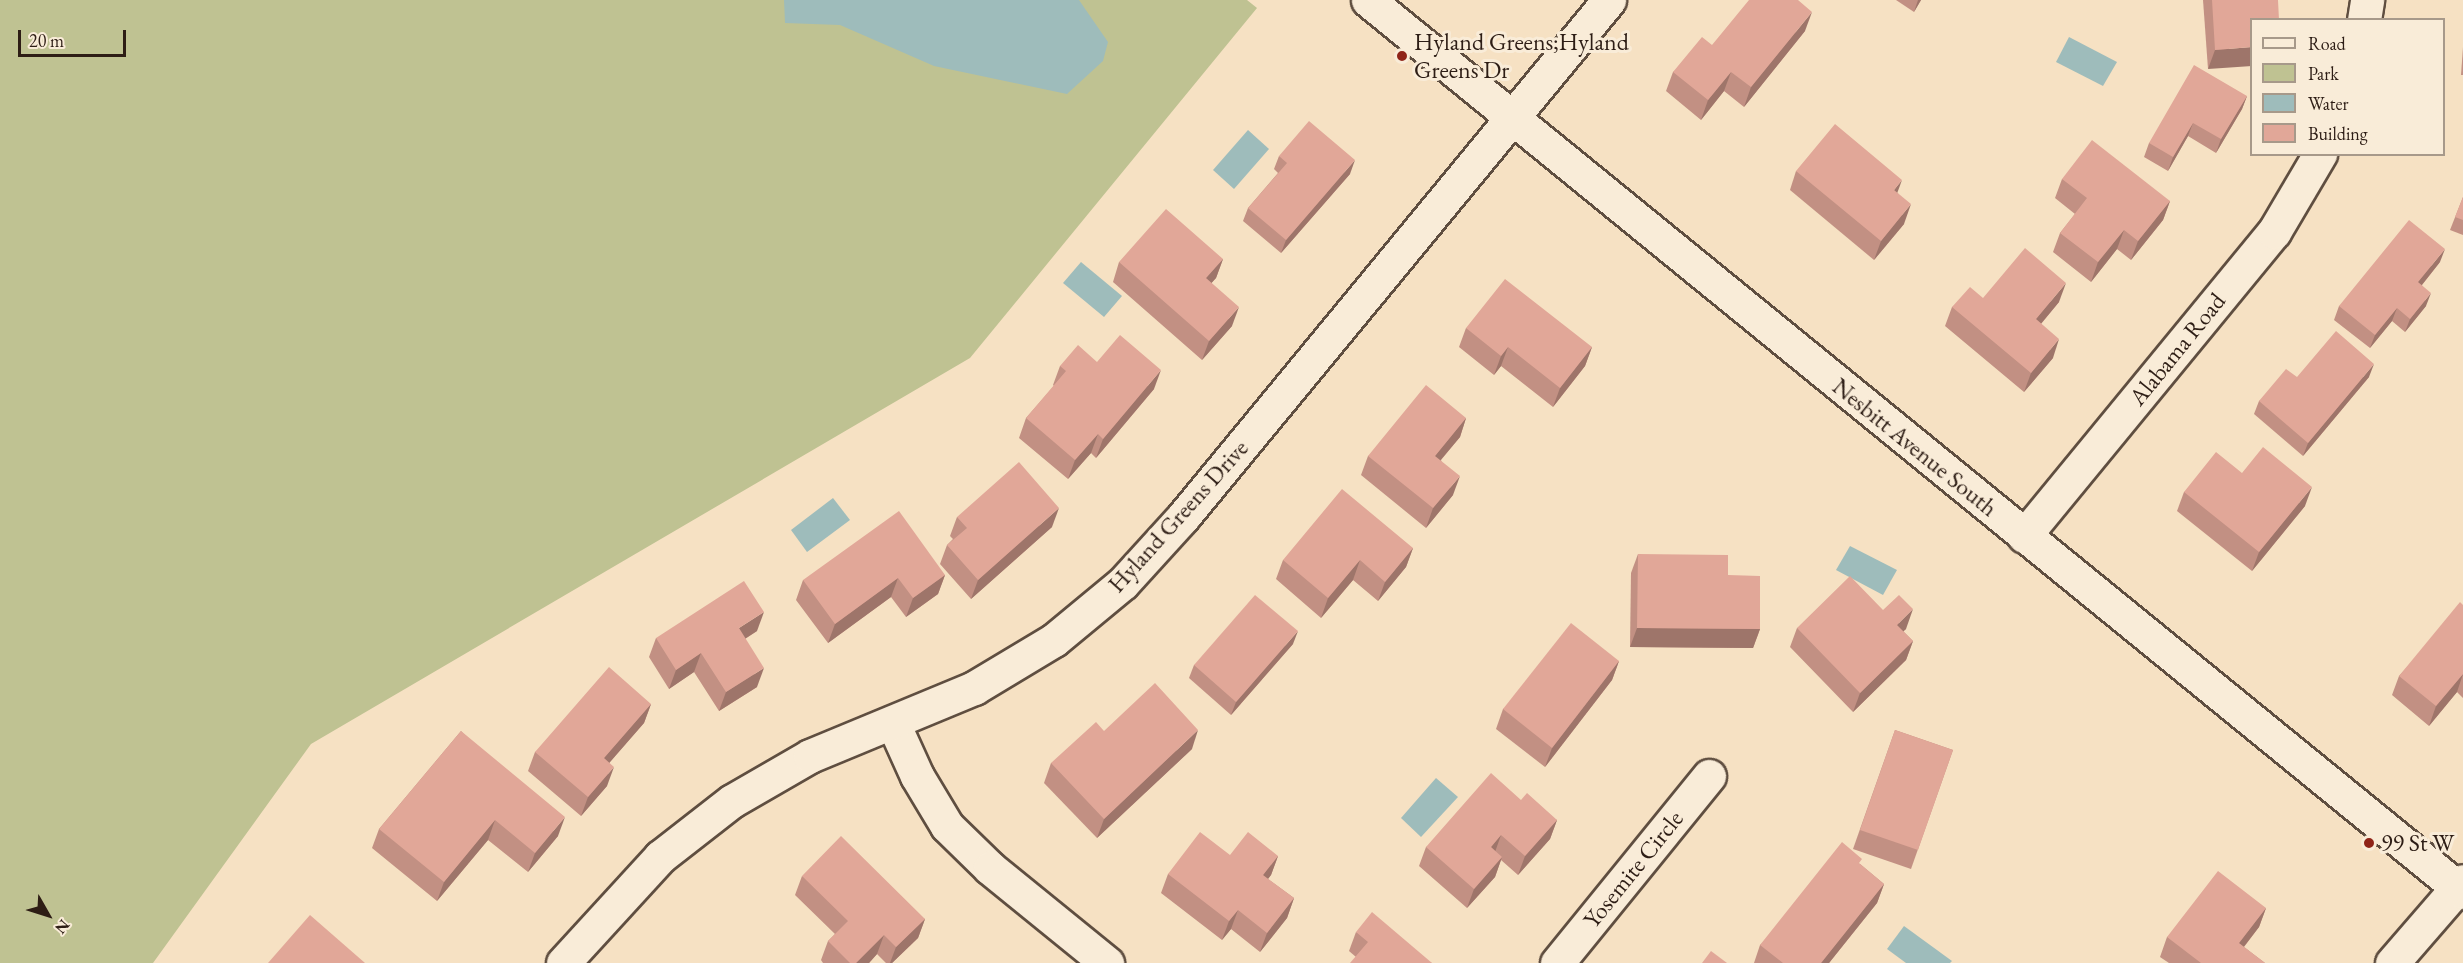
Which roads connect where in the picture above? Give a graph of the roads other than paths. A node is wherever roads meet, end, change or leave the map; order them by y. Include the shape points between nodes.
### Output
1 (1368, 0) edge
2 (1609, 0) edge
3 (2367, 0) edge
4 (2364, 18) edge
5 (1512, 118) junction
6 (2319, 156) edge
7 (2024, 536) junction
8 (893, 723) junction
9 (1709, 776) dead end
10 (2461, 887) edge
11 (563, 963) edge
12 (1107, 963) edge
13 (1557, 963) edge
14 (2392, 963) edge

1 - 5 street, Nesbitt Avenue South
2 - 5 street, Hyland Greens Drive
3 - 4 street
5 - 7 street, Nesbitt Avenue South
5 - 8 street, Hyland Greens Drive via 1124,583 1054,640 974,688
6 - 7 street, Alabama Road via 2274,232
7 - 10 street, Nesbitt Avenue South
8 - 11 street, Hyland Greens Drive via 810,756 732,801 660,857
8 - 12 street via 917,776 947,826 990,868
9 - 13 street, Yosemite Circle
10 - 14 street

